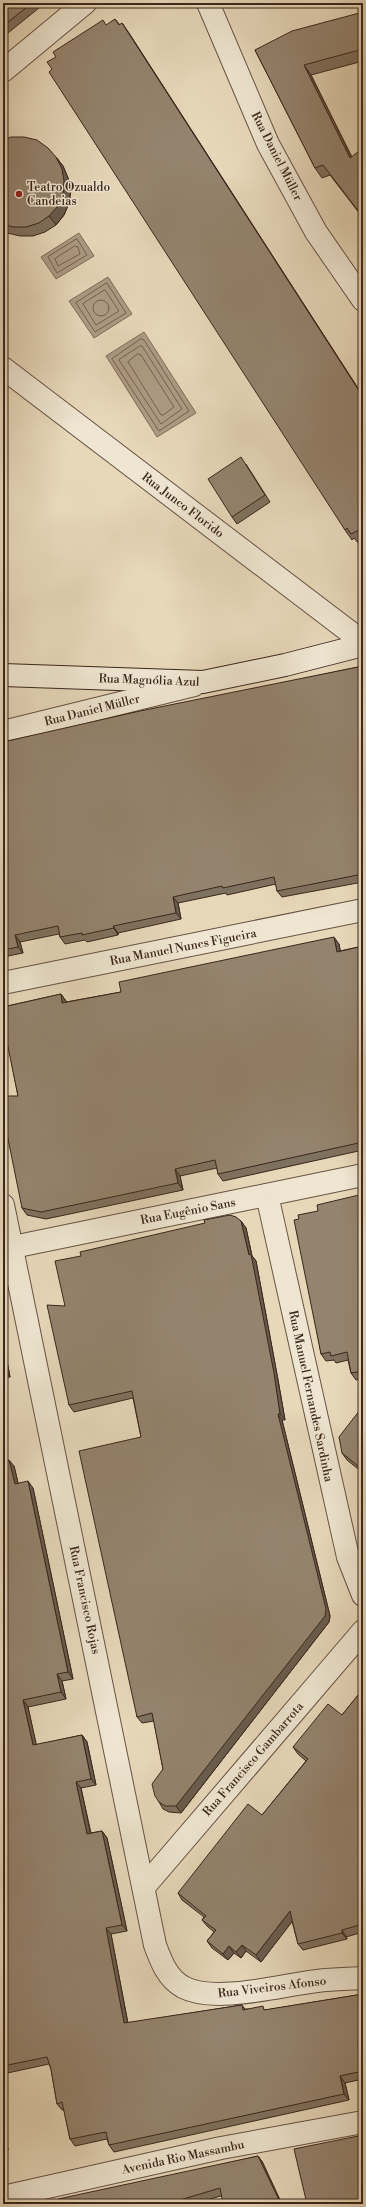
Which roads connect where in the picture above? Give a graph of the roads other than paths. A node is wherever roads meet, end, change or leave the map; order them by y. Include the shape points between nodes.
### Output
1 (85, 3) edge
2 (208, 3) edge
3 (3, 71) edge
4 (363, 300) edge
5 (3, 368) edge
6 (363, 642) edge
7 (363, 645) edge
8 (3, 675) edge
9 (203, 682) junction
10 (3, 732) edge
11 (363, 910) edge
12 (3, 983) edge
13 (363, 1175) edge
14 (267, 1195) junction
15 (3, 1205) edge
16 (13, 1246) junction
17 (363, 1595) edge
18 (363, 1631) edge
19 (144, 1887) junction
20 (363, 1978) edge
21 (182, 1987) joint
22 (363, 2122) edge
23 (3, 2197) edge

1 - 3 street
2 - 4 street, Rua Daniel Müller via 268,144 316,232
5 - 6 street, Rua Junco Florido
7 - 9 street, Rua Magnólia Azul
8 - 9 street, Rua Magnólia Azul
9 - 10 street, Rua Daniel Müller
11 - 12 street, Rua Manuel Nunes Figueira
13 - 14 street, Rua Eugênio Sans
14 - 16 street, Rua Eugênio Sans
14 - 17 street, Rua Manuel Fernandes Sardinha via 344,1542
15 - 16 street, Rua Francisco Rojas
16 - 19 street, Rua Francisco Rojas
18 - 19 street, Rua Francisco Gambarrota
19 - 21 street, Rua Francisco Rojas via 155,1945 163,1966
20 - 21 street, Rua Viveiros Afonso via 318,1981 220,1995 195,1993
22 - 23 street, Avenida Rio Massambu via 221,2148

